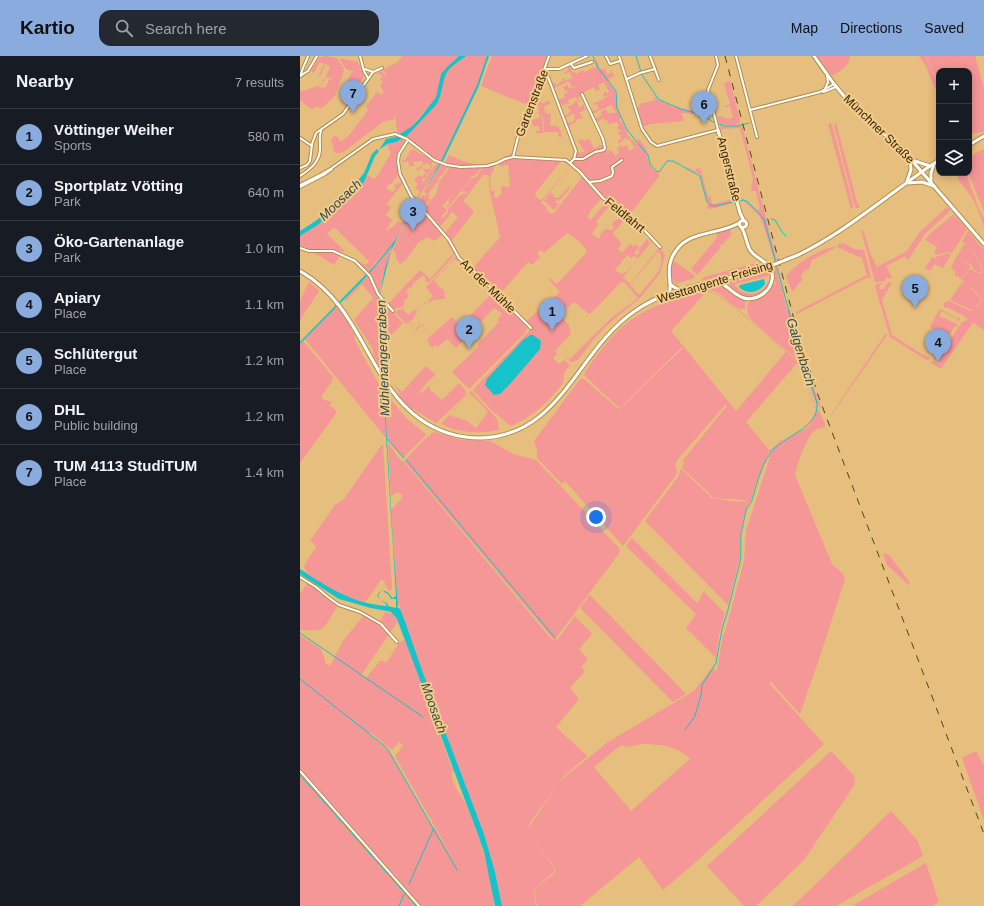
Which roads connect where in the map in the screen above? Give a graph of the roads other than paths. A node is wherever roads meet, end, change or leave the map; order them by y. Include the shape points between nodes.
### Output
1 (308, 56) edge
2 (318, 56) edge
3 (360, 56) edge
4 (549, 56) edge
5 (587, 56) edge
6 (606, 56) edge
7 (619, 56) edge
8 (650, 56) edge
9 (716, 56) edge
10 (736, 56) edge
11 (814, 56) edge
12 (620, 61) junction
13 (592, 62) dead end
14 (571, 64) junction
15 (382, 68) dead end
16 (364, 69) junction
17 (544, 69) junction
18 (655, 69) junction
19 (373, 72) junction
20 (826, 74) junction
21 (300, 76) edge
22 (368, 78) junction
23 (627, 79) junction
24 (659, 80) dead end
25 (835, 86) junction
26 (823, 91) junction
27 (582, 94) dead end
28 (811, 94) junction
29 (750, 110) junction
30 (718, 130) junction
31 (321, 131) junction
32 (984, 136) edge
33 (757, 137) dead end
34 (300, 138) edge
35 (408, 140) junction
36 (972, 142) edge
37 (312, 146) junction
38 (513, 157) junction
39 (910, 157) junction
40 (574, 159) junction
41 (622, 160) dead end
42 (913, 161) junction
43 (936, 162) edge
44 (570, 163) junction
45 (932, 165) junction
46 (300, 168) edge
47 (922, 172) junction
48 (300, 176) edge
49 (589, 182) junction
50 (931, 182) junction
51 (906, 183) junction
52 (300, 186) edge
53 (934, 186) junction
54 (741, 224) junction
55 (745, 235) junction
56 (984, 244) edge
57 (300, 248) edge
58 (660, 248) dead end
59 (300, 271) edge
60 (732, 278) junction
61 (717, 281) junction
62 (670, 283) junction
63 (729, 288) junction
64 (680, 290) junction
65 (668, 294) junction
66 (393, 311) dead end
67 (531, 328) dead end
68 (300, 577) edge
69 (397, 642) dead end
70 (300, 771) edge
71 (419, 906) edge

1 - 21 street
2 - 21 street via 308,71
3 - 16 street
4 - 17 street, Gartenstraße
5 - 14 street
6 - 12 street via 610,64
7 - 12 street
8 - 18 street
9 - 30 street, Angerstraße via 718,66 708,92
10 - 29 street
11 - 20 main road, Münchner Straße
12 - 23 street
13 - 14 street via 574,68
14 - 17 street via 559,69
15 - 19 street
16 - 19 street
16 - 22 street
17 - 38 street, Gartenstraße via 520,129
17 - 40 street via 575,149
18 - 23 street
18 - 24 street
19 - 22 street
20 - 25 main road, Münchner Straße
20 - 26 street via 828,84
22 - 31 street via 344,113
23 - 30 street via 642,129 655,145
25 - 26 street, Münchner Straße
25 - 28 street, Münchner Straße
25 - 39 main road, Münchner Straße via 857,110
26 - 28 street, Münchner Straße
27 - 40 street via 606,148 583,159
28 - 29 street, Münchner Straße
29 - 33 street
30 - 54 main road, Angerstraße via 738,203
31 - 37 street via 316,133
31 - 48 street via 318,159
32 - 36 main road
34 - 37 street
35 - 38 street via 429,157 443,164 459,167 494,165
35 - 52 street via 395,134 373,139 325,174
35 - 67 street, An der Mühle via 399,155 398,165 404,183 416,202 449,240 459,258
37 - 46 street via 310,161
38 - 44 street via 558,159
39 - 42 main road, Münchner Straße
39 - 51 main road via 911,170
40 - 44 street
41 - 49 street, Feldfahrt via 612,167 612,176
42 - 45 main road
42 - 47 main road, Münchner Straße
43 - 45 main road, Westtangente Freising
44 - 49 street, Feldfahrt
45 - 47 main road, Westtangente Freising
45 - 50 main road
47 - 50 main road, Münchner Straße
47 - 51 main road, Westtangente Freising
49 - 58 street, Feldfahrt via 616,209 645,231
50 - 53 main road, Münchner Straße
51 - 53 main road via 922,182
51 - 60 main road, Westtangente Freising, bridge via 819,244 760,270
53 - 56 main road, Münchner Straße
54 - 55 main road
54 - 55 main road via 746,223
54 - 62 main road via 688,239 680,245 670,265
55 - 63 main road via 751,252 770,269 771,284 764,293 752,298 740,296
57 - 66 street via 309,251 325,250 355,260 370,276 378,294
59 - 65 main road, Westtangente Freising via 321,285 340,306 396,396 405,406 435,428 464,437 484,438 515,431 539,417 554,403 615,326 636,310
60 - 61 main road, Westtangente Freising
60 - 63 main road via 728,282
61 - 63 main road
61 - 64 main road, Westtangente Freising
62 - 64 main road
62 - 65 main road
64 - 65 main road, Westtangente Freising
68 - 69 street via 339,605 360,612 381,624
70 - 71 street

